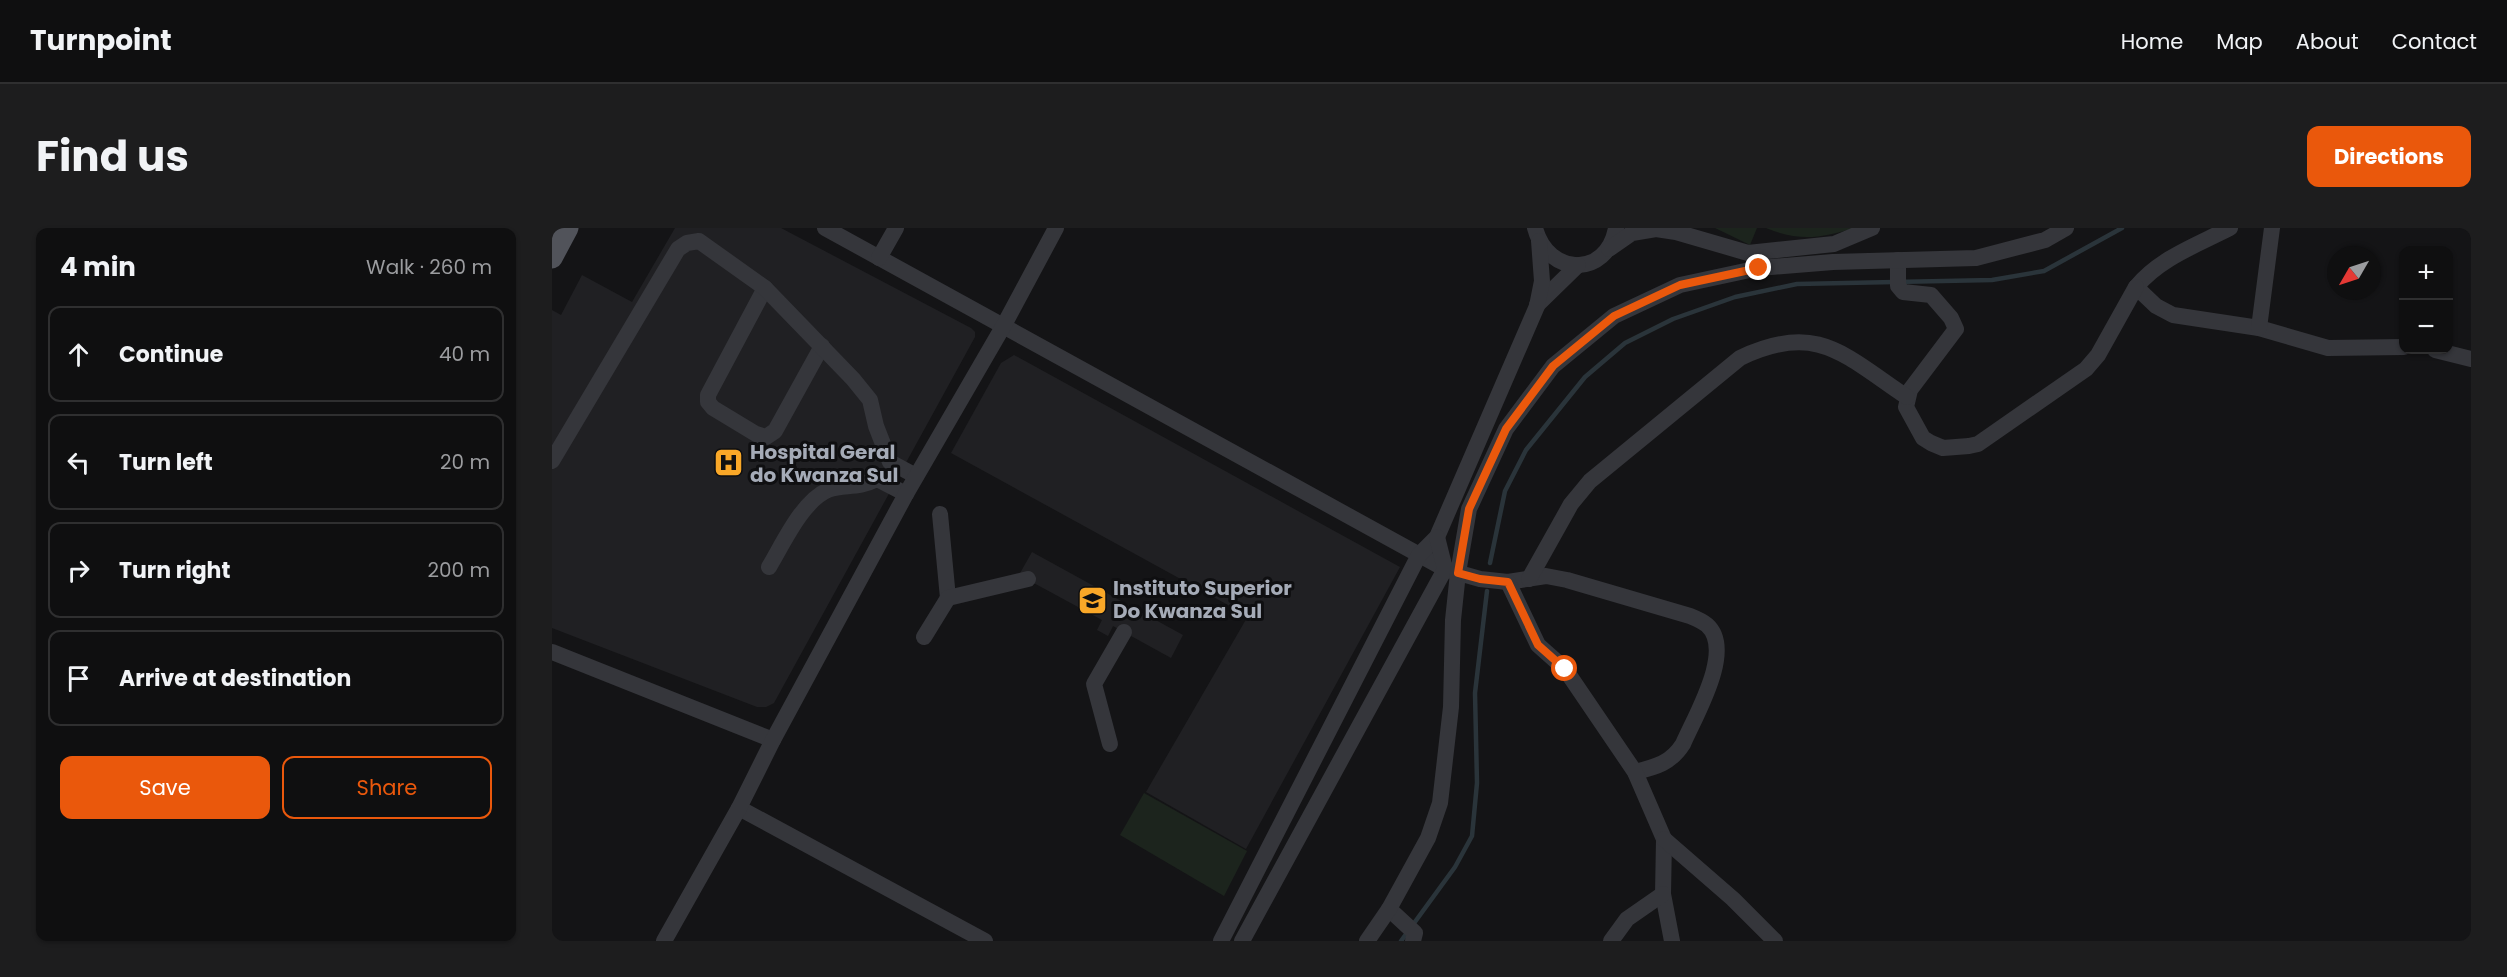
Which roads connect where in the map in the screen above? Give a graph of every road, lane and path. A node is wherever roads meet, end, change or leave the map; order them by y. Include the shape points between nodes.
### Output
1 (568, 228) edge
2 (825, 228) edge
3 (896, 228) edge
4 (1056, 228) edge
5 (1616, 228) edge
6 (1872, 228) edge
7 (2066, 228) edge
8 (2230, 228) edge
9 (2272, 228) edge
10 (1673, 230) edge
11 (1537, 235) edge
12 (1609, 249) junction
13 (552, 258) edge
14 (879, 258) junction
15 (1578, 265) junction
16 (1899, 272) junction
17 (2136, 287) junction
18 (765, 288) junction
19 (1537, 306) junction
20 (1004, 325) junction
21 (2259, 328) junction
22 (822, 346) junction
23 (2399, 347) edge
24 (2452, 354) edge
25 (2471, 359) edge
26 (1907, 397) junction
27 (552, 461) edge
28 (915, 476) junction
29 (906, 494) junction
30 (940, 514) dead end
31 (1437, 537) junction
32 (1419, 555) junction
33 (769, 567) dead end
34 (1452, 571) junction
35 (1028, 579) dead end
36 (1529, 579) junction
37 (1508, 582) junction
38 (948, 598) junction
39 (1124, 632) dead end
40 (924, 637) dead end
41 (552, 652) edge
42 (773, 740) junction
43 (1110, 744) dead end
44 (1635, 772) junction
45 (739, 808) junction
46 (1664, 839) junction
47 (1662, 894) junction
48 (1391, 911) junction
49 (1412, 935) edge
50 (664, 941) edge
51 (985, 941) edge
52 (1221, 941) edge
53 (1242, 941) edge
54 (1367, 941) edge
55 (1611, 941) edge
56 (1672, 941) edge
57 (1775, 941) edge

1 - 13 main road
2 - 14 street
3 - 14 street
4 - 20 street
5 - 12 street
6 - 10 street via 1834,244 1748,253
7 - 16 street via 2045,240
8 - 17 street via 2165,261
9 - 21 street
10 - 12 street via 1632,233
11 - 15 street via 1554,259
11 - 19 street via 1542,281
12 - 15 street via 1599,258
14 - 20 street
15 - 19 street
16 - 26 street via 1903,292 1930,296 1956,329
16 - 34 street via 1759,268 1680,285 1614,316 1553,366 1506,429 1469,509
17 - 21 street via 2173,315
17 - 26 street via 2086,369 1978,444 1943,448 1923,438 1906,407
18 - 22 street
18 - 22 street via 708,395 713,408 756,434 766,436 775,431
18 - 27 street via 699,241 678,249
19 - 31 street
20 - 28 street
20 - 32 street
21 - 23 street via 2328,348
22 - 28 street via 870,400 890,462
24 - 25 street
26 - 36 street via 1836,350 1803,341 1778,343 1740,358 1590,481 1571,504
28 - 29 street
29 - 33 street via 877,479 863,486 829,490 810,501
29 - 42 street
30 - 38 street
31 - 32 street
31 - 34 street
32 - 34 street
32 - 52 street
34 - 37 street
34 - 48 street via 1451,707 1440,803 1428,837
34 - 53 street
35 - 38 street
36 - 37 street
36 - 44 street via 1546,576 1567,580 1690,616 1708,626 1718,647 1717,664 1683,744 1665,764
37 - 44 street via 1538,645 1565,669
38 - 40 street
39 - 43 street via 1094,684
41 - 42 street
42 - 45 street
44 - 46 street
45 - 50 street
45 - 51 street
46 - 47 street
46 - 57 street
47 - 55 street via 1627,919
47 - 56 street
48 - 49 street
48 - 54 street

